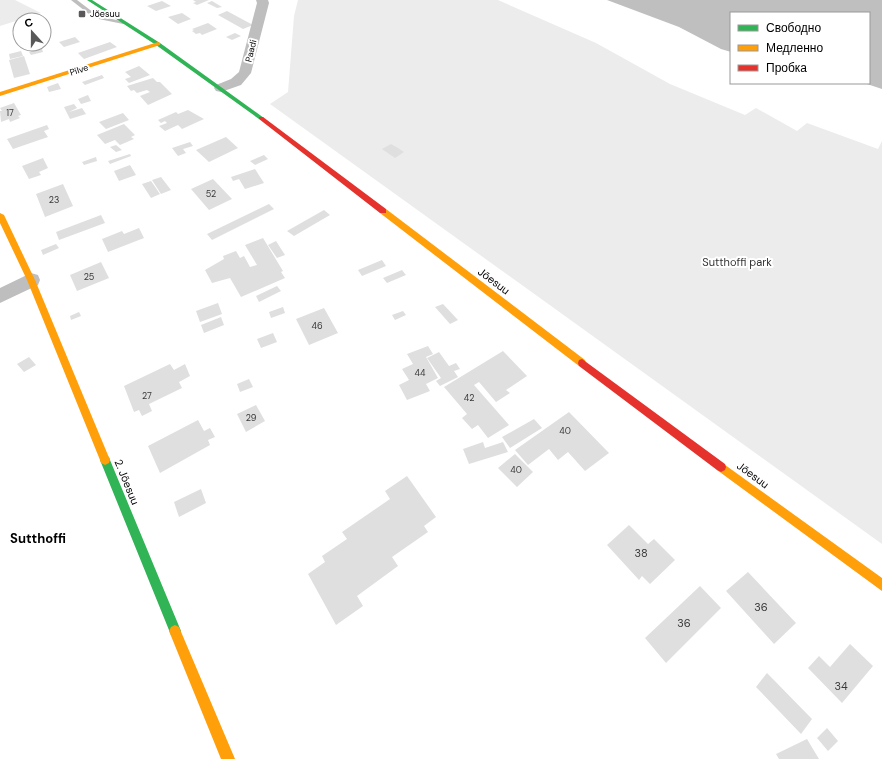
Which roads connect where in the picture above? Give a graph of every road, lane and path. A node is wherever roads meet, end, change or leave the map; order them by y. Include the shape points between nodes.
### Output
1 (74, 0) edge
2 (89, 0) edge
3 (262, 0) edge
4 (123, 22) junction
5 (158, 44) junction
6 (221, 88) junction
7 (0, 94) edge
8 (0, 215) edge
9 (30, 280) junction
10 (0, 296) edge
11 (882, 585) edge
12 (228, 759) edge

1 - 4 lane via 96,17
2 - 4 street, Jõesuu
3 - 6 street, Paadi via 245,73 236,82
4 - 5 street, Jõesuu
5 - 6 street, Jõesuu
5 - 7 street, Pilve
6 - 11 street, Jõesuu via 661,423
8 - 9 street, 2. Jõesuu
9 - 10 street
9 - 12 street, 2. Jõesuu

